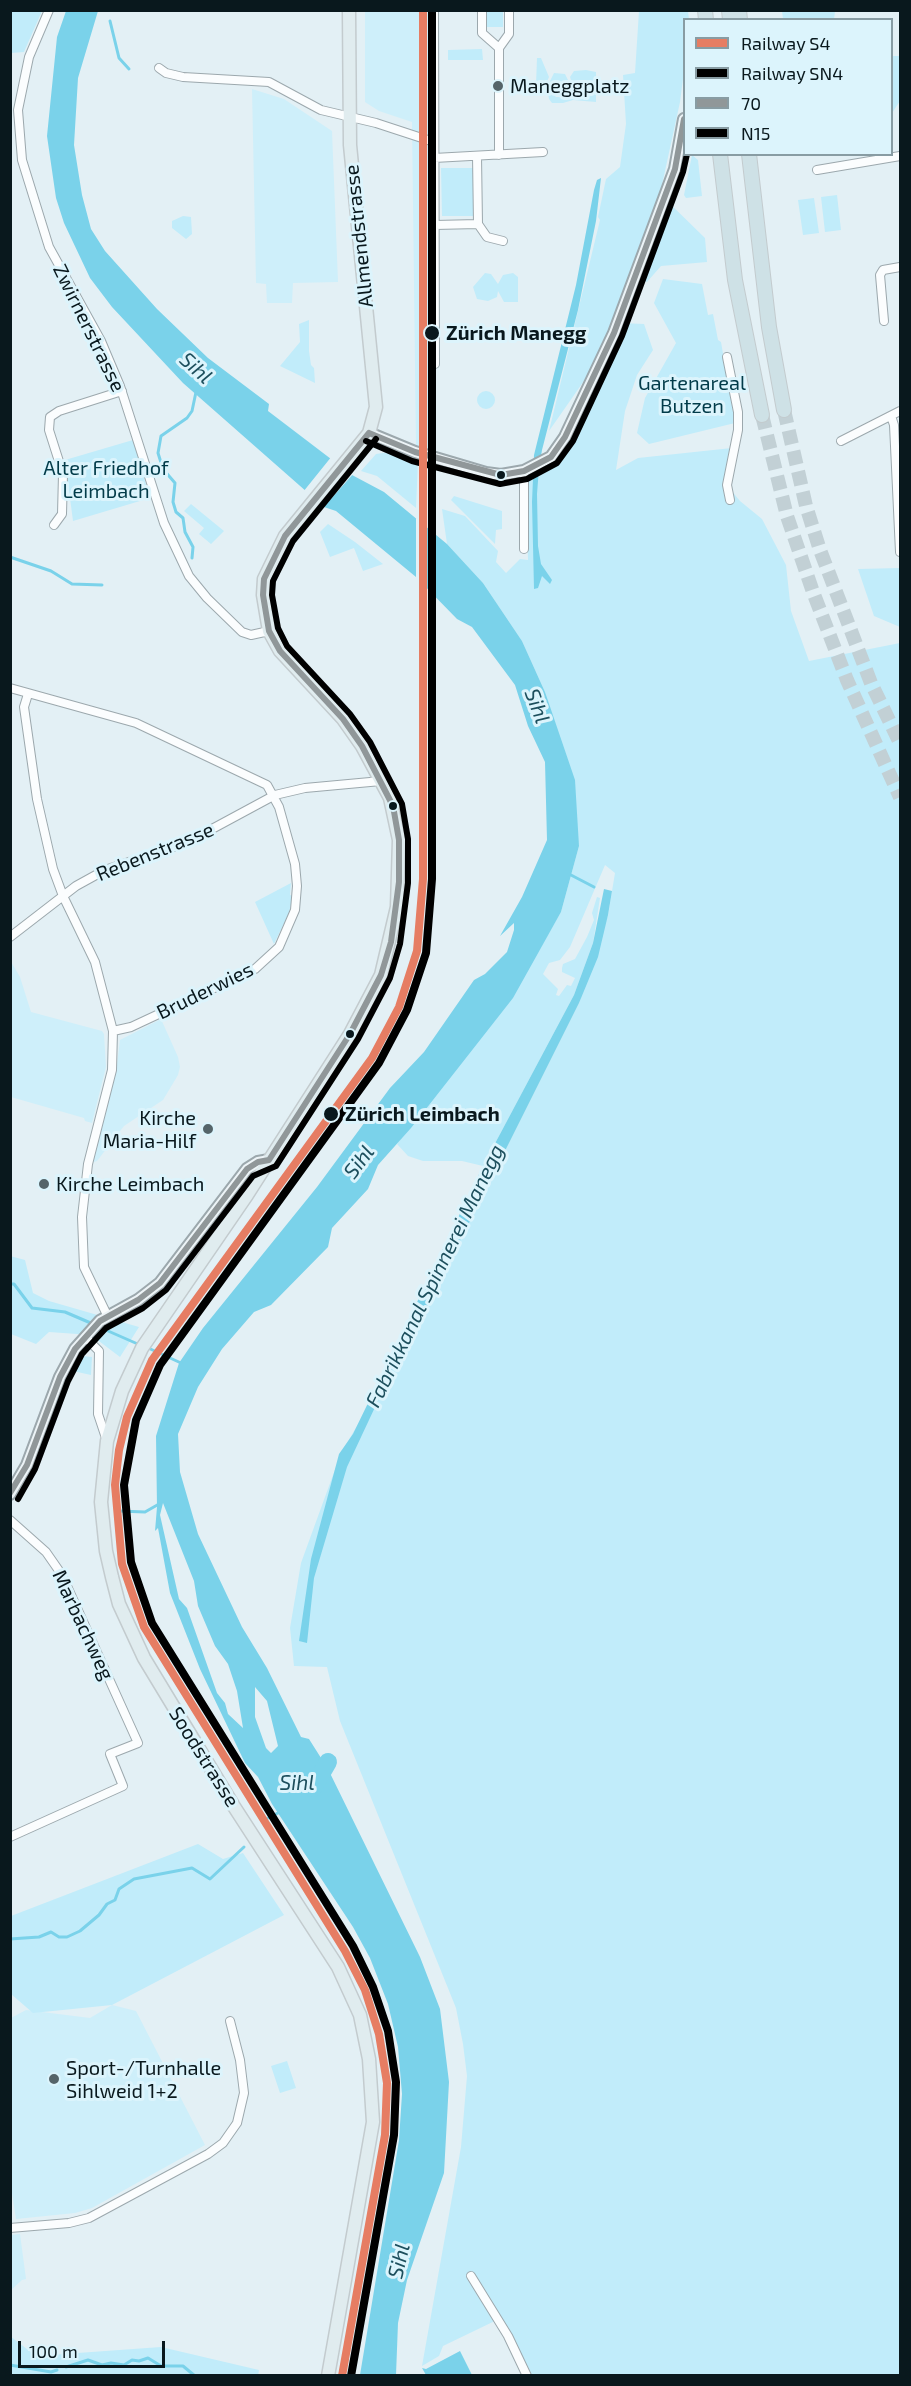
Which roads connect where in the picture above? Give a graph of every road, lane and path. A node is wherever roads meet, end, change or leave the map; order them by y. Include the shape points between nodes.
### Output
1 (49, 10) edge
2 (349, 10) edge
3 (434, 10) edge
4 (482, 10) edge
5 (509, 10) edge
6 (499, 48) junction
7 (159, 68) dead end
8 (349, 117) junction
9 (683, 125) edge
10 (434, 142) junction
11 (543, 152) dead end
12 (499, 154) junction
13 (477, 156) junction
14 (720, 156) edge
15 (749, 156) edge
16 (900, 156) edge
17 (434, 158) junction
18 (817, 170) dead end
19 (478, 224) junction
20 (435, 225) junction
21 (503, 241) dead end
22 (900, 267) edge
23 (884, 321) dead end
24 (727, 357) dead end
25 (435, 364) dead end
26 (122, 392) junction
27 (784, 410) tunnel mouth
28 (900, 411) edge
29 (762, 415) tunnel mouth
30 (891, 416) junction
31 (369, 433) junction
32 (841, 441) dead end
33 (527, 470) junction
34 (730, 500) dead end
35 (54, 525) dead end
36 (524, 549) dead end
37 (900, 552) edge
38 (269, 631) junction
39 (10, 688) edge
40 (28, 694) junction
41 (381, 781) junction
42 (275, 795) junction
43 (63, 896) junction
44 (10, 937) edge
45 (113, 1031) junction
46 (268, 1160) junction
47 (104, 1319) junction
48 (87, 1334) junction
49 (107, 1441) junction
50 (10, 1494) edge
51 (10, 1520) edge
52 (10, 1837) edge
53 (230, 2021) dead end
54 (10, 2228) edge
55 (471, 2276) dead end
56 (328, 2376) edge
57 (527, 2376) edge

1 - 26 street, Zwirnerstrasse via 22,80 18,110 22,160 49,247 101,341
2 - 8 main road, Allmendstrasse
3 - 10 street
4 - 6 street via 482,33
5 - 6 street via 508,34
6 - 12 street
7 - 8 street via 183,77 269,82 307,104
8 - 10 street
8 - 31 main road, Allmendstrasse via 376,394
9 - 33 main road via 675,170 614,333 565,437 544,462
10 - 17 street
11 - 12 street
12 - 13 street
13 - 17 street
13 - 19 street
14 - 29 highway via 735,279
15 - 27 highway via 768,327
16 - 18 street
17 - 20 street
19 - 20 street
19 - 21 street via 487,237
20 - 25 street
22 - 23 street via 880,274
24 - 34 street via 738,412 727,485
26 - 35 street via 50,417 63,474 62,514
26 - 38 street, Zwirnerstrasse via 164,523 189,576 242,632
28 - 30 street
30 - 32 street
30 - 37 street
31 - 33 main road via 415,452 486,473 501,475
31 - 38 main road, Allmendstrasse via 285,536 264,579 264,614
33 - 36 street
38 - 41 main road, Soodstrasse via 280,651 342,719
39 - 40 street
40 - 42 street via 136,723 267,785
40 - 43 street via 24,707 37,799
41 - 42 street, Rebenstrasse via 305,788
41 - 46 main road, Soodstrasse via 393,806 399,840 397,907 384,964 369,1002
42 - 43 street, Rebenstrasse via 186,843 105,870
42 - 45 street, Bruderwies via 296,864 297,886 295,910 279,947 255,969 131,1027
43 - 44 street, Rebenstrasse
43 - 45 street via 95,962
45 - 47 street via 112,1070 88,1164 82,1217 84,1267
46 - 47 main road via 248,1169 160,1283
46 - 49 main road, Soodstrasse via 144,1344 122,1391
47 - 48 main road
48 - 49 street via 99,1351 98,1414
48 - 50 main road via 65,1367 27,1465
49 - 56 main road, Soodstrasse via 102,1527 112,1577 130,1630 201,1753 338,1967 360,2015 372,2079 373,2122
51 - 52 street, Marbachweg via 46,1552 66,1583 138,1743 110,1754 123,1786
53 - 54 street via 244,2093 237,2123 223,2143 89,2218
55 - 57 street

